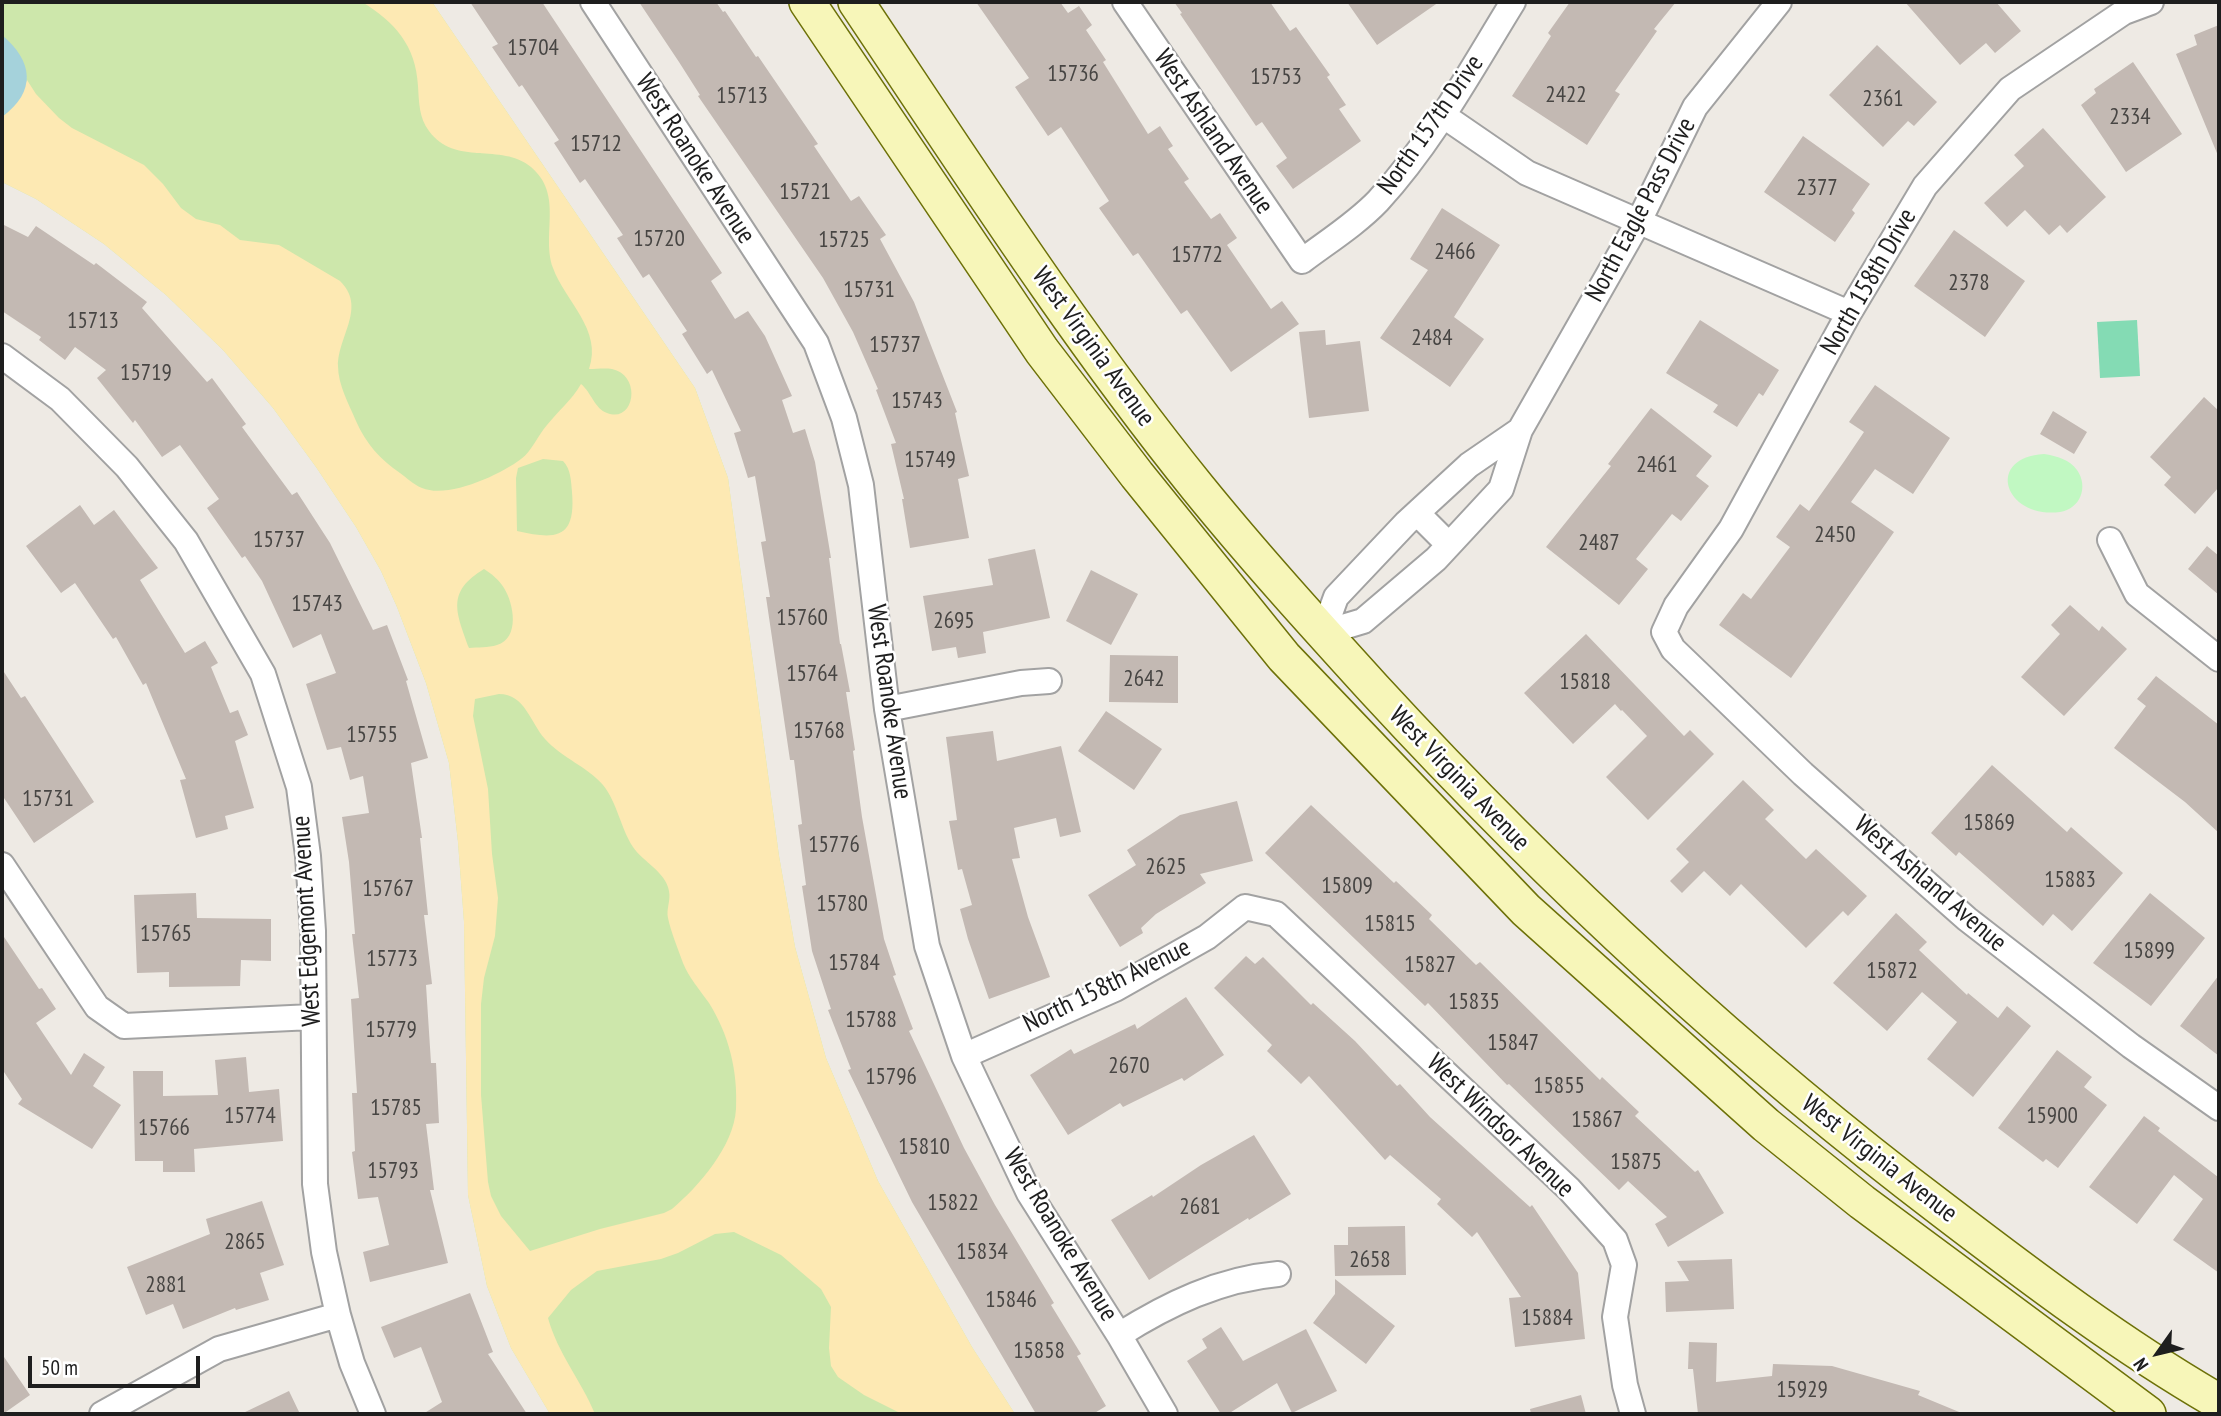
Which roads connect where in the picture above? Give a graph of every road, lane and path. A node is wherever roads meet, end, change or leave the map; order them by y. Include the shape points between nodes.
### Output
1 (593, 2) edge
2 (807, 2) edge
3 (856, 2) edge
4 (1125, 2) edge
5 (1513, 2) edge
6 (1779, 2) edge
7 (2151, 2) edge
8 (1444, 116) junction
9 (1639, 221) junction
10 (1302, 261) joint
11 (1849, 313) junction
12 (2, 356) edge
13 (1520, 430) junction
14 (1417, 513) junction
15 (2110, 540) dead end
16 (1449, 545) junction
17 (1664, 632) joint
18 (1323, 633) junction
19 (2219, 659) edge
20 (1049, 681) dead end
21 (887, 709) junction
22 (2, 865) edge
23 (1245, 907) joint
24 (312, 1017) junction
25 (964, 1056) junction
26 (2219, 1108) edge
27 (1278, 1274) dead end
28 (338, 1315) junction
29 (1119, 1335) junction
30 (2219, 1402) edge
31 (102, 1414) edge
32 (373, 1414) edge
33 (1166, 1414) edge
34 (1633, 1414) edge
35 (2148, 1414) edge

1 - 21 street, West Roanoke Avenue via 816,343 845,418 861,485
2 - 35 main road, West Virginia Avenue via 1042,351 1284,657 1526,910 1756,1116 1862,1202
3 - 18 main road, West Virginia Avenue via 1102,362 1195,485
4 - 10 street, West Ashland Avenue
5 - 8 street, North 157th Drive
6 - 9 street, North Eagle Pass Drive via 1695,107
7 - 11 street, North 158th Drive via 2124,12 2010,89 1925,186
8 - 9 street via 1527,173
8 - 10 street, North 157th Drive via 1376,203
9 - 11 street
9 - 13 street, North Eagle Pass Drive
11 - 17 street, North 158th Drive via 1731,529 1676,606
12 - 24 street, West Edgemont Avenue via 60,399 127,467 186,541 263,674 299,788 313,931
13 - 14 street, North Eagle Pass Drive via 1469,465
13 - 16 street, North Eagle Pass Drive via 1501,489
14 - 16 street
14 - 18 street, North Eagle Pass Drive via 1336,597
15 - 19 street via 2137,594
16 - 18 street, North Eagle Pass Drive via 1363,621
17 - 26 street, West Ashland Avenue via 1673,649 1783,755 1967,919
18 - 30 main road, West Virginia Avenue via 1557,880 1793,1092 2030,1277 2164,1371
20 - 21 street
21 - 25 street, West Roanoke Avenue via 927,946
22 - 24 street via 97,1007 124,1026
23 - 25 street, North 158th Avenue via 1208,937 1115,989
23 - 34 street, West Windsor Avenue via 1276,914 1569,1189 1615,1240 1624,1265 1615,1317
24 - 28 street, West Edgemont Avenue via 315,1184
25 - 29 street, West Roanoke Avenue via 1029,1193
27 - 29 street via 1211,1287 1149,1315
28 - 31 street via 219,1349
28 - 32 street, West Edgemont Avenue
29 - 33 street, West Roanoke Avenue

